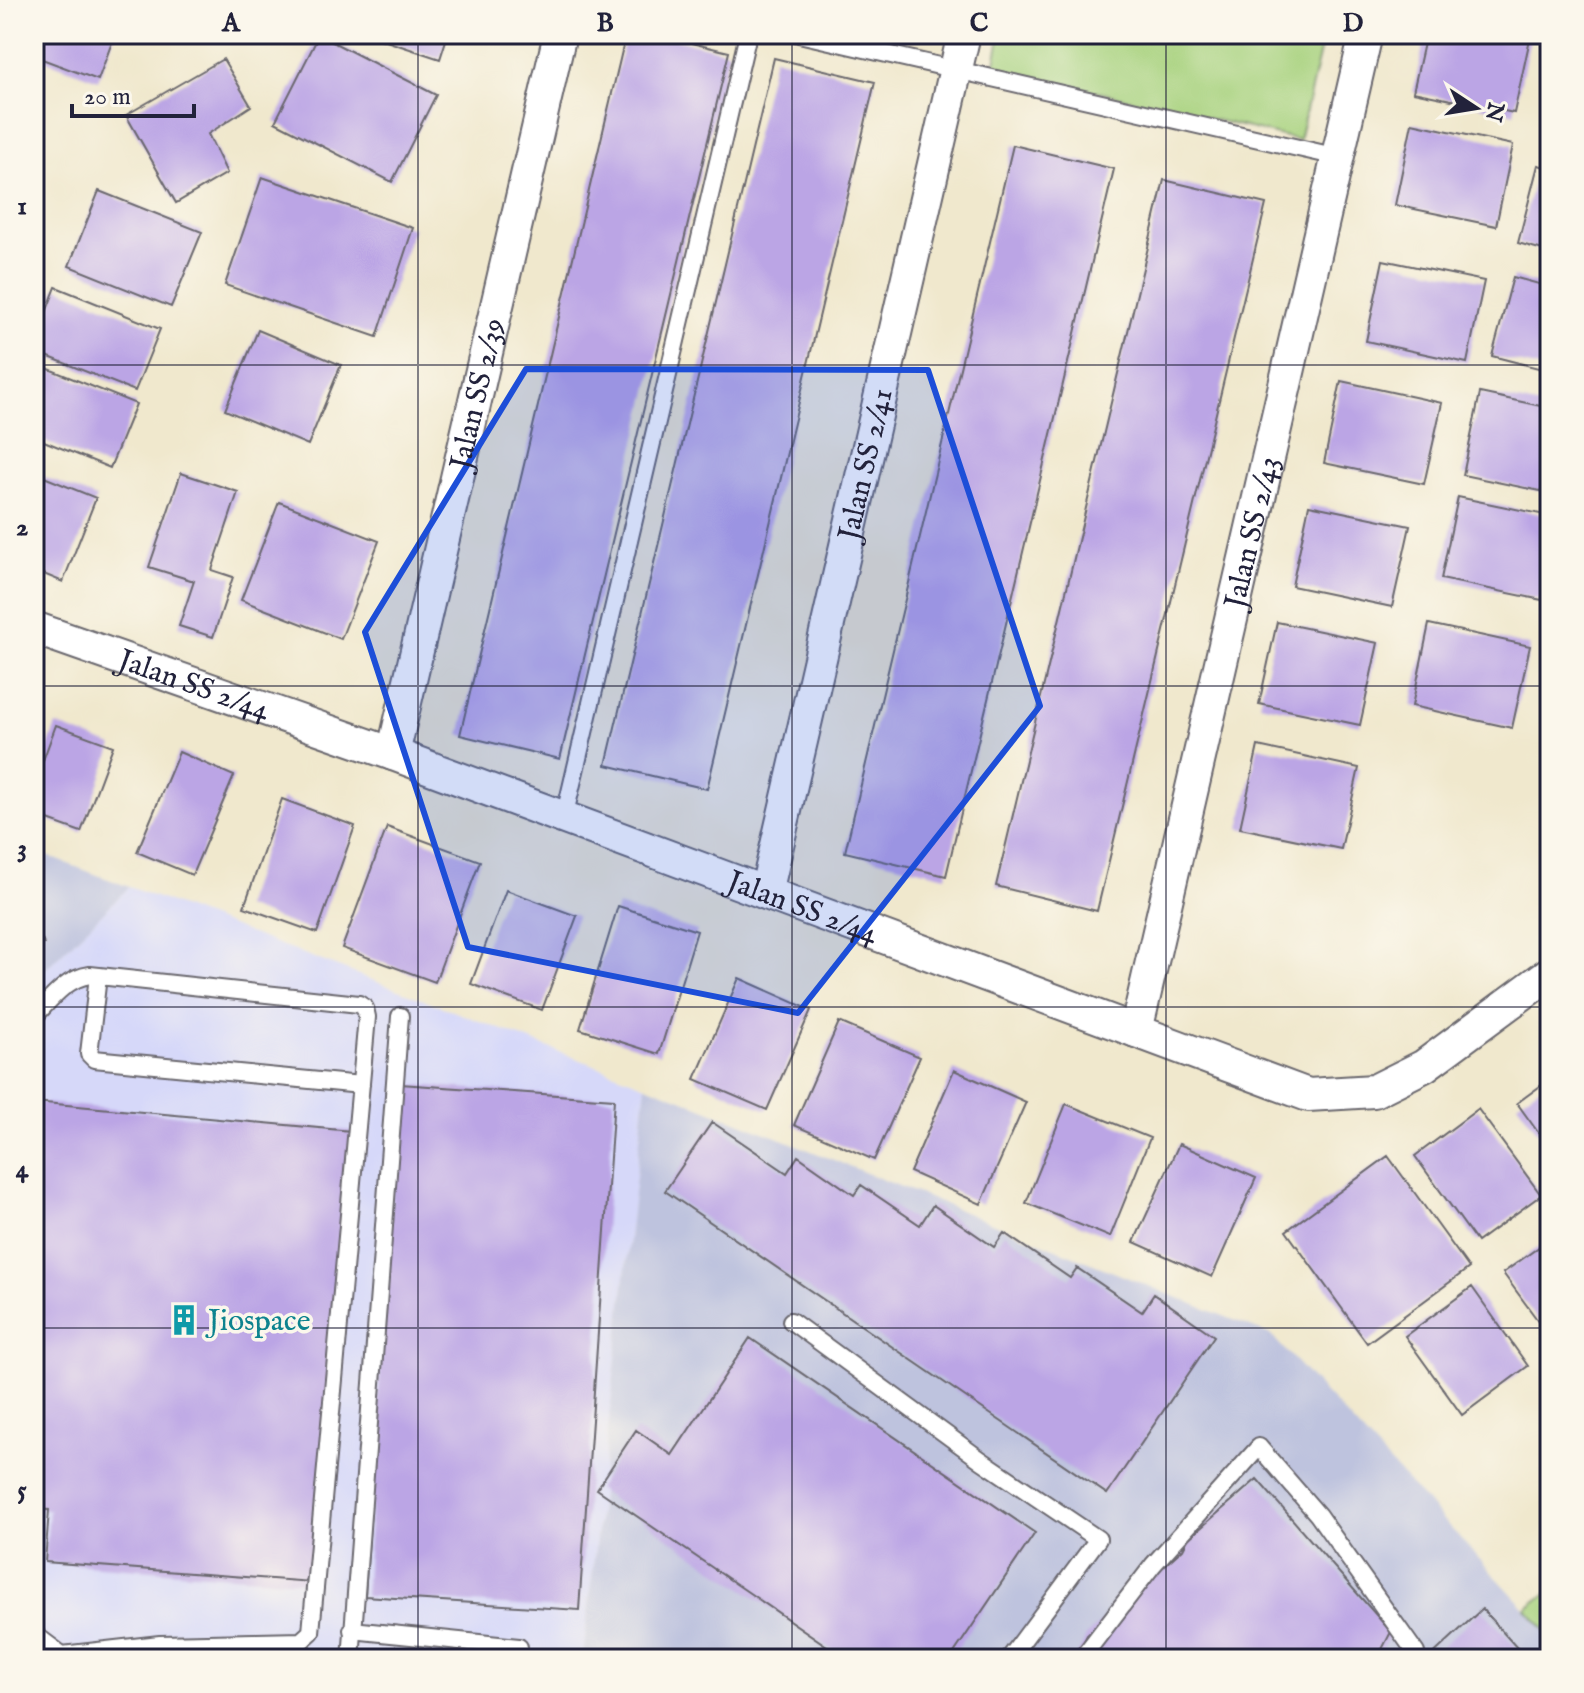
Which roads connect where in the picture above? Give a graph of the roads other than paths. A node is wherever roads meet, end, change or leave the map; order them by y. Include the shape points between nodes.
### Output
1 (560, 34) edge
2 (748, 34) edge
3 (799, 34) edge
4 (964, 34) edge
5 (1366, 34) edge
6 (956, 70) junction
7 (1338, 157) junction
8 (34, 628) edge
9 (393, 754) junction
10 (564, 818) junction
11 (766, 893) junction
12 (1550, 973) edge
13 (98, 976) junction
14 (400, 1016) dead end
15 (34, 1017) edge
16 (1136, 1031) junction
17 (361, 1085) junction
18 (791, 1321) dead end
19 (352, 1630) junction
20 (34, 1634) edge
21 (519, 1647) dead end
22 (351, 1659) edge
23 (1009, 1659) edge
24 (1081, 1659) edge
25 (1409, 1659) edge

1 - 9 street, Jalan SS 2/39
2 - 10 lane
3 - 6 lane
4 - 6 street, Jalan SS 2/41
5 - 7 street, Jalan SS 2/43
6 - 7 lane
6 - 11 street, Jalan SS 2/41
7 - 16 street, Jalan SS 2/43
8 - 9 street, Jalan SS 2/44
9 - 10 street, Jalan SS 2/44
10 - 11 street, Jalan SS 2/44
11 - 16 street, Jalan SS 2/44
12 - 16 street, Jalan SS 2/44 via 1424,1066 1374,1091 1308,1095
13 - 15 lane via 69,982
13 - 17 lane via 359,1004 367,1017
13 - 17 lane via 89,1054 94,1059
14 - 19 lane
17 - 20 lane via 311,1632 301,1641 160,1644 62,1655
18 - 23 lane via 1098,1539
19 - 21 lane
19 - 22 lane
24 - 25 lane via 1153,1565 1259,1447 1318,1515 1408,1640 1416,1653

